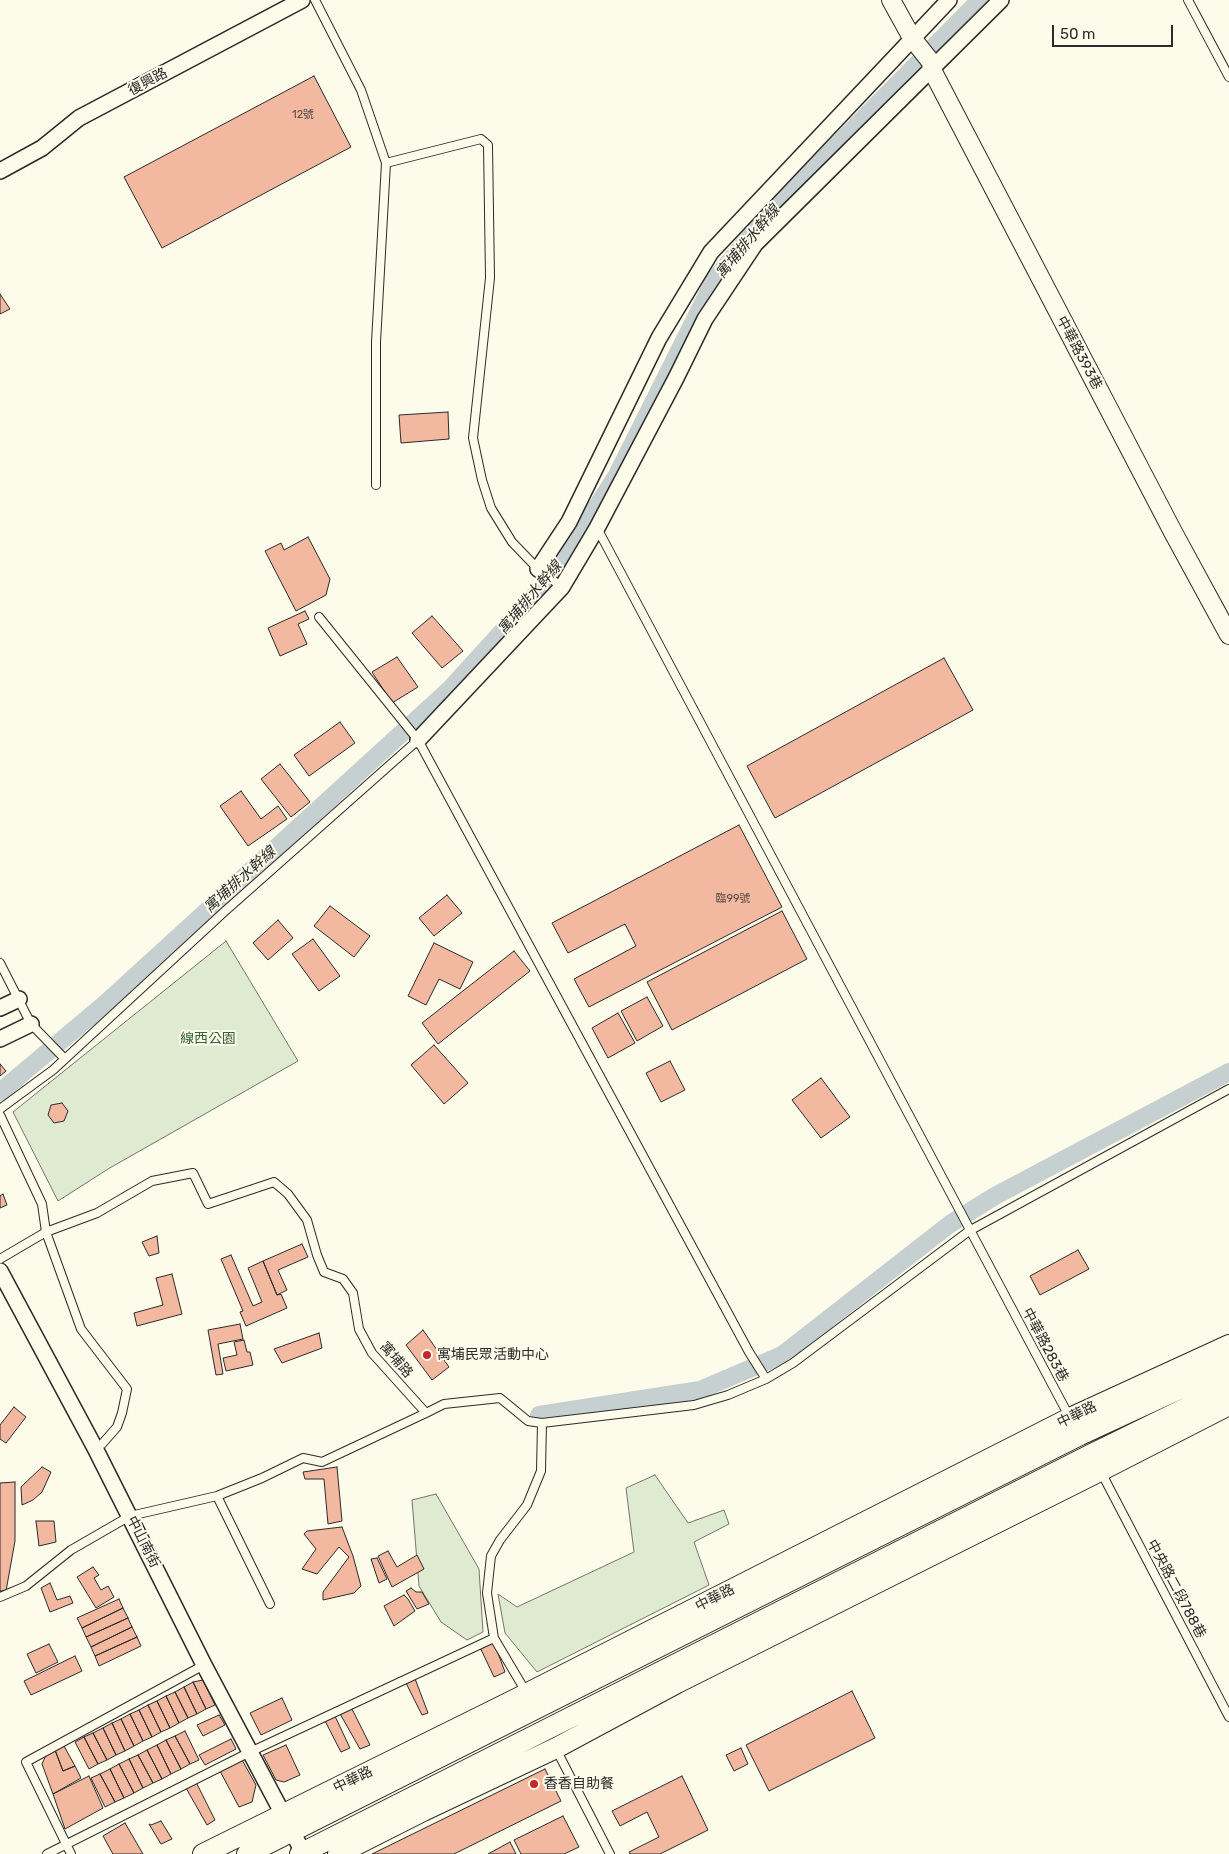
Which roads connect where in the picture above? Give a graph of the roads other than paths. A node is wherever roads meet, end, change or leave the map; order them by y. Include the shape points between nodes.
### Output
1 (302, 0) edge
2 (315, 0) edge
3 (891, 0) edge
4 (949, 0) edge
5 (1001, 0) edge
6 (1188, 0) edge
7 (912, 38) junction
8 (931, 66) junction
9 (1229, 77) edge
10 (386, 162) junction
11 (0, 171) edge
12 (376, 484) dead end
13 (597, 528) junction
14 (538, 569) junction
15 (562, 587) junction
16 (319, 617) dead end
17 (1229, 635) edge
18 (418, 740) junction
19 (0, 963) edge
20 (19, 999) junction
21 (0, 1008) edge
22 (31, 1024) junction
23 (0, 1038) edge
24 (65, 1059) junction
25 (1229, 1089) edge
26 (0, 1108) edge
27 (0, 1115) edge
28 (969, 1231) junction
29 (46, 1232) junction
30 (0, 1259) edge
31 (0, 1271) edge
32 (1229, 1344) edge
33 (1229, 1366) edge
34 (766, 1379) junction
35 (1229, 1387) edge
36 (1229, 1405) edge
37 (426, 1413) junction
38 (542, 1423) junction
39 (1085, 1445) junction
40 (95, 1448) junction
41 (217, 1496) junction
42 (130, 1516) junction
43 (0, 1597) edge
44 (270, 1604) dead end
45 (494, 1638) junction
46 (204, 1665) junction
47 (1229, 1717) edge
48 (544, 1725) junction
49 (250, 1752) junction
50 (284, 1814) junction
51 (292, 1832) junction
52 (66, 1845) junction
53 (302, 1853) edge
54 (47, 1854) edge
55 (70, 1854) edge
56 (203, 1854) edge
57 (247, 1854) edge
58 (338, 1854) edge
59 (610, 1854) edge

1 - 11 street, 復興路 via 79,118 42,148
2 - 10 lane via 361,90
3 - 7 street, 中華路393巷
4 - 7 street
5 - 8 street
6 - 9 lane
7 - 8 street, 中華路393巷
7 - 14 street via 711,252 659,338 569,522
8 - 13 street via 755,244 704,319
8 - 17 street, 中華路393巷
10 - 12 lane via 376,342
10 - 14 lane via 481,139 488,145 490,278 473,438 491,508 512,542
13 - 15 street
13 - 28 lane, 中華路283巷
14 - 15 lane
15 - 18 street
16 - 18 lane
18 - 24 lane
18 - 34 lane
19 - 20 lane
20 - 21 street
20 - 22 lane
22 - 23 street
22 - 24 lane
24 - 26 lane
25 - 28 lane
27 - 29 lane via 42,1204
28 - 34 lane via 794,1363
28 - 39 lane, 中華路283巷
29 - 30 lane, 寓埔路
29 - 37 lane, 寓埔路 via 97,1214 152,1181 192,1174 208,1204 274,1182 288,1194 307,1220 324,1272 343,1279 353,1293 359,1329 372,1354
29 - 40 lane via 81,1330 127,1389 117,1427
31 - 40 street, 中山南街
32 - 39 main road, 中華路
33 - 39 main road, 中華路
34 - 38 lane via 694,1405
35 - 39 main road, 中華路
36 - 39 main road, 中華路
37 - 38 lane via 444,1404 500,1398 528,1421
37 - 41 lane via 322,1462 303,1458
38 - 45 lane via 541,1471 527,1505 491,1556 487,1593
39 - 47 lane, 中央路二段788巷
39 - 48 main road, 中華路
39 - 48 main road, 中華路 via 677,1683
40 - 42 street, 中山南街
41 - 42 lane
41 - 44 lane
42 - 43 lane via 71,1550 26,1586
42 - 46 street, 中山南街
45 - 48 lane
45 - 49 lane
46 - 49 street, 中山南街
46 - 52 lane via 26,1762
48 - 50 main road, 中華路
48 - 51 main road, 中華路
48 - 53 main road, 中華路
48 - 58 main road, 中華路 via 423,1810
48 - 59 lane
49 - 50 street, 中山南街
49 - 52 lane
50 - 51 street, 中山南街
50 - 56 main road, 中華路
51 - 53 street, 中山南街
51 - 57 main road, 中華路
52 - 54 lane
52 - 55 lane

